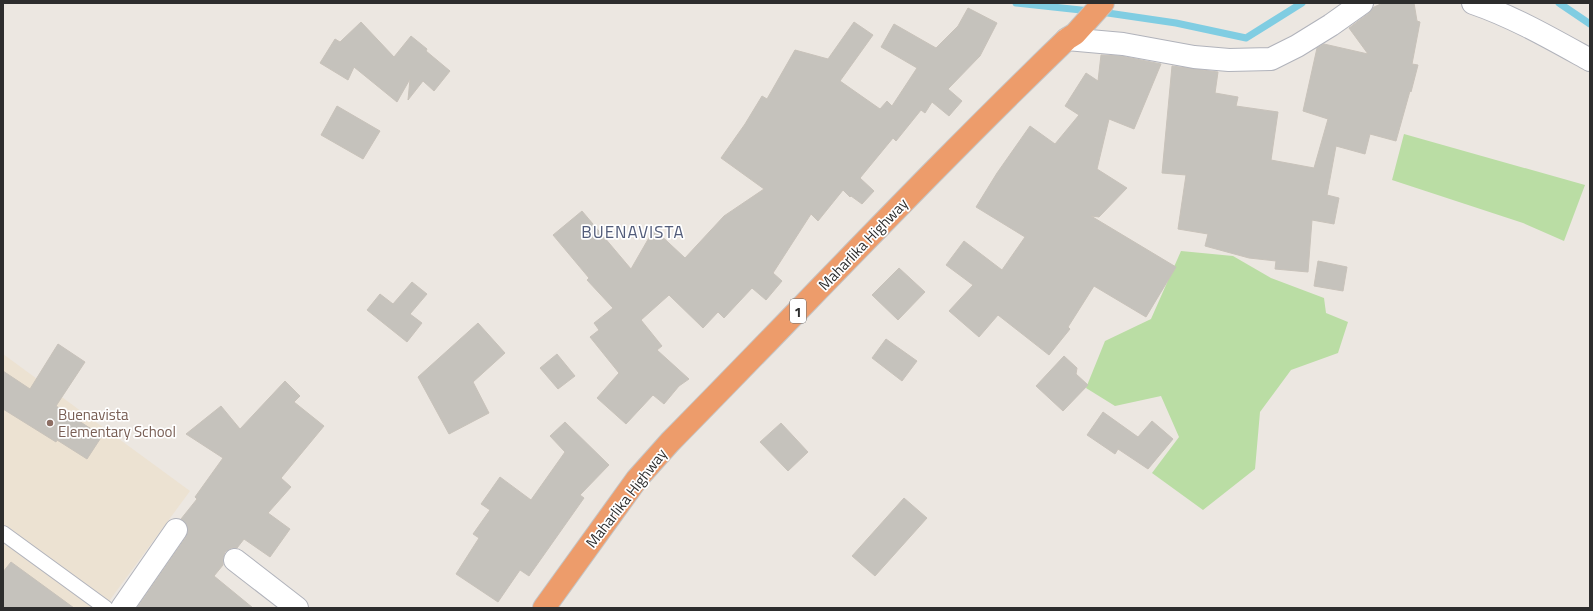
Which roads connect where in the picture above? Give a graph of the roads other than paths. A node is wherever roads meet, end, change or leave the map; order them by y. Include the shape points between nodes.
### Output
1 (1103, 3) edge
2 (1362, 3) edge
3 (1473, 3) edge
4 (1071, 36) junction
5 (1590, 60) edge
6 (176, 530) dead end
7 (3, 533) edge
8 (235, 560) dead end
9 (106, 608) edge
10 (122, 608) edge
11 (297, 608) edge
12 (544, 608) edge

1 - 4 highway, Maharlika Highway / 1
2 - 4 street via 1297,46 1271,59 1229,60 1194,57
3 - 5 street via 1529,26
4 - 12 highway, Maharlika Highway / 1 via 933,172 670,442 637,479
6 - 10 street
7 - 9 lane
8 - 11 street

